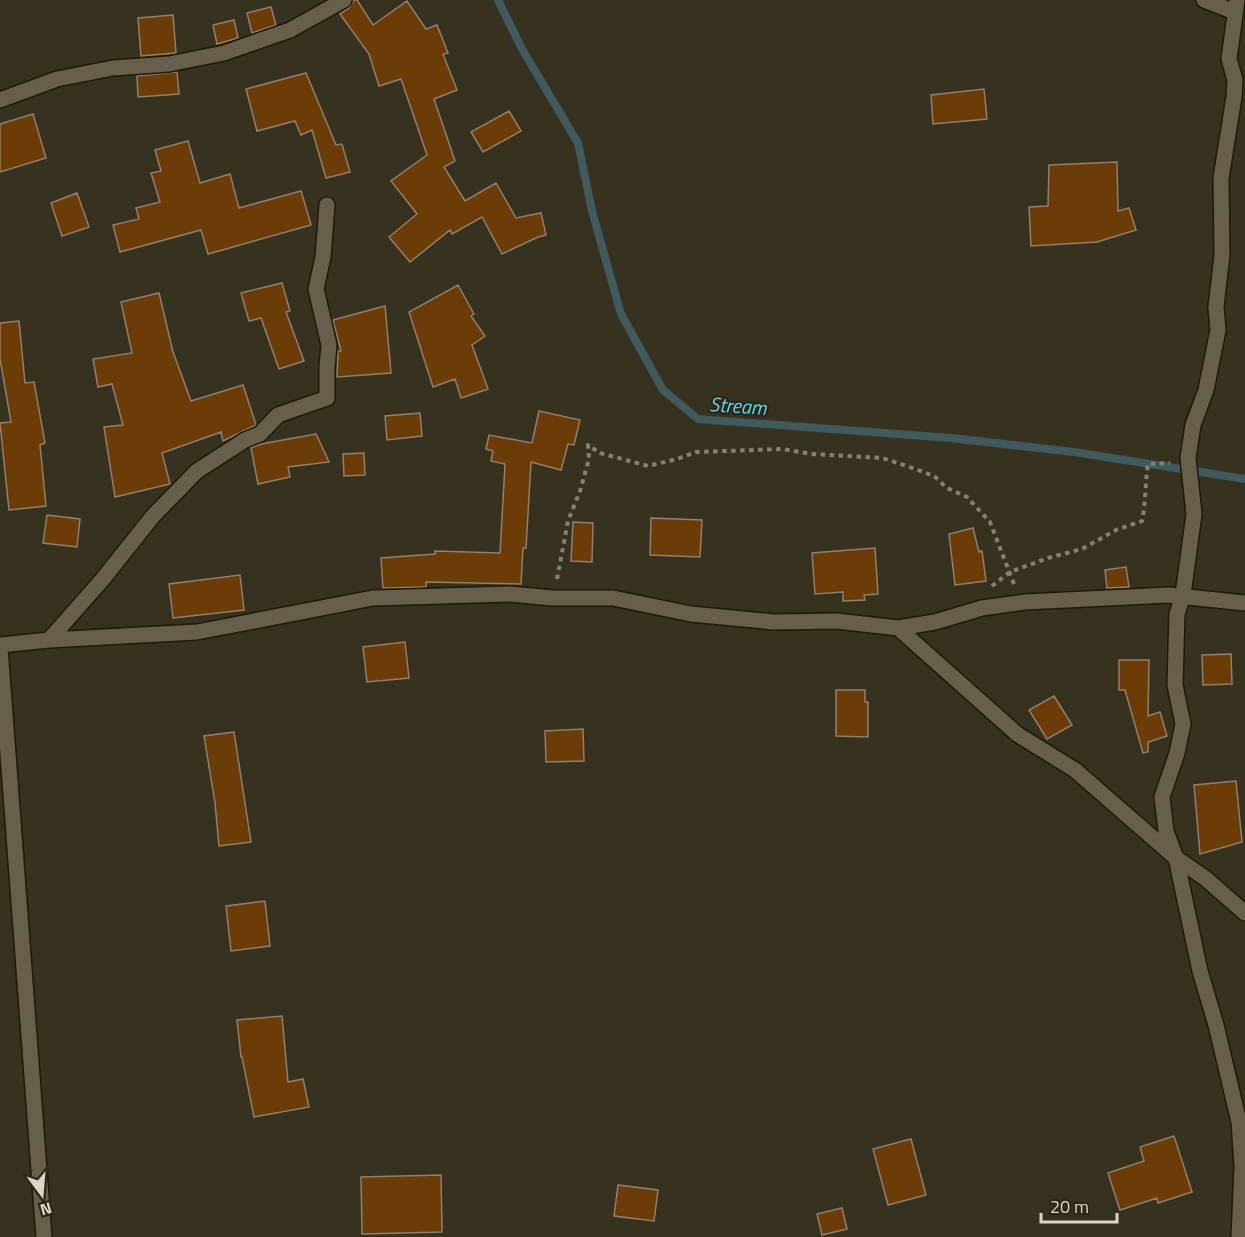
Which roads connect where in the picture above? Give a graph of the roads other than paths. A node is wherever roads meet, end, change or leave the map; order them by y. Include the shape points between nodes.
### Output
1 (344, 0) edge
2 (1204, 0) edge
3 (1238, 15) edge
4 (0, 100) edge
5 (327, 205) dead end
6 (1183, 596) junction
7 (1245, 603) edge
8 (898, 628) junction
9 (49, 640) junction
10 (0, 646) edge
11 (1176, 858) junction
12 (1245, 913) edge
13 (44, 1237) edge
14 (1239, 1237) edge

1 - 4 street via 290,30 224,53 57,79
2 - 3 street
3 - 6 street via 1229,59 1235,80 1234,97 1221,178 1218,330 1188,458 1194,514
5 - 9 street via 316,288 329,345 327,398 278,415 260,434 196,471
6 - 7 street
6 - 8 street via 1025,602
6 - 11 street via 1177,614 1175,685 1183,724 1162,797 1166,831
8 - 9 street via 691,614 613,598 510,594 373,598 197,632
8 - 11 street via 1017,734 1076,770
9 - 10 street
10 - 13 street
11 - 12 street
11 - 14 street via 1239,1122

